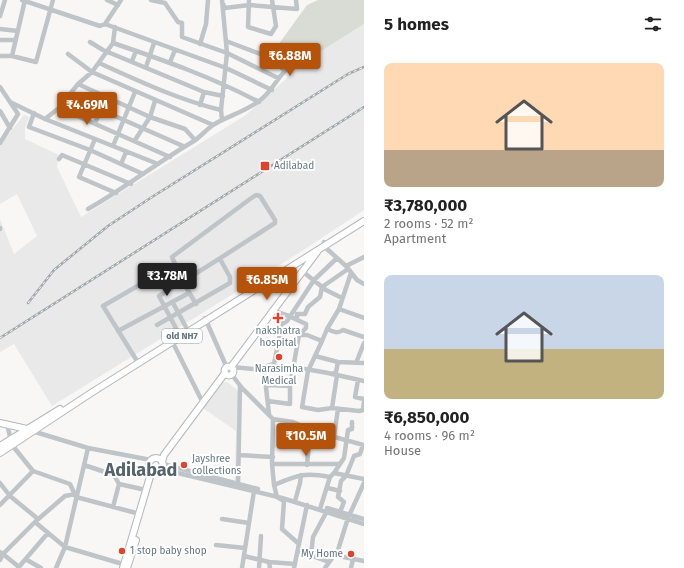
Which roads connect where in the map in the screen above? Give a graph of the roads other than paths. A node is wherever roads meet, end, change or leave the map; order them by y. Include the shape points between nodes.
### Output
1 (5, 0) edge
2 (24, 0) edge
3 (53, 0) edge
4 (107, 0) edge
5 (151, 0) edge
6 (208, 0) edge
7 (272, 0) edge
8 (296, 0) edge
9 (222, 1) edge
10 (120, 2) edge
11 (249, 3) edge
12 (273, 7) junction
13 (51, 10) junction
14 (0, 16) edge
15 (105, 24) junction
16 (115, 27) junction
17 (0, 29) edge
18 (18, 31) junction
19 (0, 40) edge
20 (16, 40) junction
21 (226, 41) junction
22 (90, 42) dead end
23 (113, 43) junction
24 (154, 43) junction
25 (200, 44) junction
26 (174, 50) junction
27 (107, 51) junction
28 (136, 51) junction
29 (68, 54) dead end
30 (227, 54) junction
31 (0, 56) edge
32 (12, 56) junction
33 (150, 56) junction
34 (132, 61) junction
35 (170, 62) junction
36 (99, 63) junction
37 (146, 67) junction
38 (226, 68) junction
39 (92, 72) junction
40 (278, 78) junction
41 (78, 84) junction
42 (224, 84) junction
43 (1, 89) edge
44 (272, 90) junction
45 (135, 92) junction
46 (204, 92) junction
47 (67, 95) junction
48 (223, 96) junction
49 (155, 101) junction
50 (10, 102) junction
51 (259, 102) junction
52 (200, 105) junction
53 (128, 107) junction
54 (58, 108) junction
55 (101, 110) junction
56 (221, 110) junction
57 (0, 112) edge
58 (34, 113) junction
59 (150, 118) junction
60 (46, 119) junction
61 (123, 120) junction
62 (222, 120) junction
63 (95, 123) junction
64 (213, 125) junction
65 (10, 128) junction
66 (143, 128) junction
67 (118, 134) junction
68 (1, 139) edge
69 (95, 139) junction
70 (136, 140) junction
71 (195, 140) junction
72 (113, 146) junction
73 (183, 146) junction
74 (90, 150) junction
75 (126, 152) junction
76 (170, 157) junction
77 (59, 159) dead end
78 (86, 164) junction
79 (121, 164) junction
80 (158, 164) junction
81 (143, 174) junction
82 (131, 184) junction
83 (116, 193) junction
84 (88, 209) dead end
85 (364, 216) edge
86 (364, 221) edge
87 (323, 245) junction
88 (364, 257) edge
89 (337, 258) junction
90 (220, 260) junction
91 (362, 261) edge
92 (174, 265) junction
93 (347, 267) junction
94 (302, 271) junction
95 (351, 273) junction
96 (314, 280) junction
97 (183, 282) junction
98 (364, 284) edge
99 (322, 287) junction
100 (189, 293) junction
101 (342, 298) junction
102 (173, 303) junction
103 (196, 304) junction
104 (164, 308) junction
105 (339, 309) junction
106 (271, 310) junction
107 (178, 313) junction
108 (289, 316) junction
109 (170, 318) junction
110 (364, 318) edge
111 (206, 319) junction
112 (297, 320) junction
113 (156, 326) dead end
114 (187, 329) junction
115 (327, 329) junction
116 (118, 331) junction
117 (179, 334) junction
118 (299, 335) junction
119 (364, 336) edge
120 (172, 341) junction
121 (322, 341) junction
122 (364, 343) edge
123 (315, 356) junction
124 (137, 361) junction
125 (338, 362) junction
126 (356, 363) junction
127 (364, 363) edge
128 (266, 368) junction
129 (293, 368) junction
130 (229, 369) junction
131 (308, 371) junction
132 (232, 375) joint
133 (335, 375) junction
134 (358, 380) junction
135 (364, 381) edge
136 (267, 385) junction
137 (240, 386) junction
138 (290, 386) junction
139 (364, 400) edge
140 (268, 401) junction
141 (202, 403) junction
142 (332, 408) junction
143 (338, 409) junction
144 (269, 414) junction
145 (273, 419) junction
146 (352, 422) dead end
147 (3, 424) edge
148 (310, 429) junction
149 (30, 430) junction
150 (334, 436) junction
151 (345, 439) junction
152 (11, 443) junction
153 (364, 445) edge
154 (0, 446) edge
155 (88, 448) junction
156 (0, 453) edge
157 (239, 455) junction
158 (273, 457) junction
159 (272, 464) junction
160 (339, 464) junction
161 (84, 465) junction
162 (157, 465) junction
163 (307, 465) junction
164 (33, 471) junction
165 (334, 473) junction
166 (300, 475) junction
167 (346, 476) junction
168 (330, 477) junction
169 (364, 479) edge
170 (0, 483) edge
171 (364, 483) edge
172 (119, 484) junction
173 (238, 485) junction
174 (274, 485) junction
175 (328, 488) junction
176 (146, 490) junction
177 (254, 491) junction
178 (340, 491) junction
179 (277, 495) junction
180 (10, 496) junction
181 (75, 496) junction
182 (295, 500) junction
183 (307, 504) junction
184 (0, 505) edge
185 (112, 507) junction
186 (319, 507) junction
187 (327, 511) junction
188 (340, 512) junction
189 (140, 514) junction
190 (349, 516) junction
191 (364, 518) edge
192 (222, 519) dead end
193 (37, 521) junction
194 (249, 523) junction
195 (364, 524) edge
196 (47, 534) junction
197 (262, 536) dead end
198 (299, 544) junction
199 (216, 545) dead end
200 (65, 547) junction
201 (245, 548) junction
202 (298, 551) junction
203 (2, 553) edge
204 (311, 555) junction
205 (334, 555) junction
206 (244, 556) junction
207 (353, 559) junction
208 (0, 560) edge
209 (27, 560) junction
210 (260, 560) junction
211 (270, 562) junction
212 (329, 562) junction
213 (364, 562) edge
214 (126, 566) edge
215 (295, 566) edge
216 (19, 567) edge
217 (41, 568) edge
218 (56, 568) edge
219 (242, 568) edge
220 (259, 568) edge
221 (270, 568) edge
222 (325, 568) edge
223 (351, 568) edge

1 - 14 street
2 - 13 street
2 - 18 street
3 - 13 street
4 - 10 street
5 - 25 street via 165,3 178,22 182,23 182,37
6 - 25 street via 206,24
7 - 12 street
8 - 12 street via 297,9
9 - 11 street via 225,8
9 - 21 street
10 - 15 street
11 - 12 street
11 - 12 street via 248,27 271,34 276,26
13 - 15 street via 100,26
13 - 32 street via 36,62
15 - 16 street
16 - 23 street
16 - 24 street
17 - 18 street
18 - 20 street
19 - 20 street
20 - 32 street
21 - 30 street
21 - 40 street via 271,58 285,71
22 - 27 street
23 - 27 street
23 - 28 street
24 - 26 street
24 - 33 street
25 - 30 street
26 - 35 street
26 - 38 street
27 - 34 street
27 - 36 street
28 - 33 street
28 - 34 street
29 - 39 street
30 - 38 street
30 - 40 street
31 - 32 street
33 - 35 street
33 - 37 street
34 - 37 street
35 - 42 street
36 - 39 street
36 - 52 street via 144,84
37 - 46 street
38 - 42 street
38 - 44 street
39 - 41 street
39 - 45 street
40 - 44 street
41 - 47 street
41 - 53 street
42 - 48 street
42 - 51 street
43 - 50 street
44 - 51 street
45 - 49 street
45 - 53 street
46 - 48 street
46 - 52 street
47 - 54 street
47 - 55 street
48 - 56 street
49 - 59 street
49 - 64 street
50 - 58 street
50 - 65 street via 18,114
51 - 62 street
52 - 56 street
53 - 59 street
53 - 61 street
54 - 60 street
54 - 63 street
55 - 61 street
55 - 63 street
56 - 62 street
57 - 65 street
58 - 60 street
58 - 74 street via 28,127
59 - 66 street
59 - 71 street via 185,129
60 - 69 street
61 - 66 street
61 - 67 street
62 - 64 street
63 - 67 street
64 - 71 street
65 - 68 street
66 - 70 street
66 - 73 street
67 - 70 street
67 - 72 street
69 - 72 street
69 - 74 street
70 - 76 street
71 - 73 street
72 - 75 street
73 - 76 street
74 - 78 street
74 - 79 street
75 - 79 street
75 - 80 street
76 - 80 street
77 - 78 street via 62,155
78 - 82 street
78 - 83 street via 79,177
79 - 81 street
80 - 81 street
81 - 82 street
82 - 83 street
83 - 84 street
85 - 87 main road, Old NH7
86 - 87 main road
87 - 89 street
87 - 94 main road
87 - 111 main road, Old NH7
88 - 91 street
89 - 93 street
89 - 96 street
90 - 92 street via 275,223 260,196 256,195 250,199 172,256
90 - 97 street
90 - 103 street via 230,277 230,283
91 - 93 street
92 - 97 street
92 - 116 street via 103,306
93 - 95 street
93 - 99 street
94 - 96 street
94 - 106 main road
95 - 98 street
95 - 101 street
96 - 99 street
96 - 108 street
97 - 100 street
97 - 104 street via 159,296
99 - 101 street
99 - 112 street via 320,297 308,307 305,314 297,314
100 - 102 street
100 - 103 street
101 - 105 street
102 - 104 street
102 - 107 street
103 - 107 street
104 - 109 street
104 - 116 street
105 - 110 street
105 - 115 street
106 - 108 street
106 - 130 main road
107 - 109 street
107 - 114 street
108 - 112 street
108 - 128 street via 282,324 274,364
109 - 113 street
109 - 117 street
111 - 114 main road, Old NH7
111 - 120 main road, old NH7
111 - 130 street
112 - 118 street via 306,324 306,328
114 - 117 main road, Old NH7
115 - 119 street via 335,333 344,330
115 - 121 street
116 - 124 street
117 - 120 main road, Old NH7
118 - 121 street via 307,335
118 - 129 street
120 - 124 main road, Old NH7
120 - 141 street
120 - 149 main road, old NH7
121 - 123 street
122 - 126 street
123 - 125 street
123 - 131 street
124 - 149 main road, Old NH7
125 - 126 street
125 - 133 street
126 - 127 street
128 - 129 street
128 - 130 street
128 - 136 street
129 - 131 street
129 - 138 street
130 - 132 main road via 229,376
130 - 141 main road
131 - 133 street
131 - 142 street via 302,407 318,410
132 - 137 street
133 - 134 street
133 - 142 street
134 - 135 street
134 - 139 street via 355,397
136 - 138 street
136 - 140 street
137 - 144 street
137 - 157 street
138 - 140 street via 290,404
139 - 143 street via 362,410
140 - 144 street
141 - 162 main road
142 - 143 street
143 - 150 street
144 - 145 street
145 - 148 street via 293,422
145 - 158 street
146 - 151 street via 352,428 348,430
147 - 149 main road
147 - 152 street
148 - 150 street
148 - 163 street
149 - 152 main road, Old NH7
149 - 155 street
150 - 151 street
151 - 153 street
151 - 160 street via 344,458
152 - 154 main road, Old NH7
152 - 156 main road
152 - 164 street
153 - 167 street via 360,454 354,456
155 - 161 street
155 - 162 street via 143,459
157 - 158 street
157 - 173 street
158 - 159 street
159 - 163 street
159 - 174 street
160 - 163 street
160 - 165 street
161 - 172 street via 114,475
161 - 181 street
162 - 173 street
162 - 176 main road
162 - 214 main road
164 - 180 street
164 - 181 street via 70,484
165 - 167 street
165 - 168 street
166 - 168 street
166 - 174 street
166 - 182 street
167 - 169 street
167 - 178 street via 341,481
168 - 175 street
170 - 180 street
171 - 190 street
172 - 176 street
172 - 185 street
173 - 177 street
173 - 179 street
174 - 179 street
175 - 178 street
175 - 186 street
176 - 189 main road
177 - 179 street
177 - 194 street
178 - 188 street via 338,499 344,502
179 - 182 street
179 - 198 street via 284,501 282,529
180 - 184 street
180 - 193 street
181 - 185 street
181 - 193 street via 64,496
181 - 200 street
182 - 183 street
182 - 186 street
183 - 186 street
183 - 198 street
185 - 189 street
186 - 187 street
186 - 188 street
187 - 190 street
187 - 204 street via 313,537
188 - 190 street
189 - 214 main road
190 - 191 street
190 - 195 street
190 - 205 street
192 - 194 street
193 - 196 street
193 - 203 street
194 - 201 street
196 - 200 street
196 - 209 street
197 - 210 street
198 - 202 street
199 - 201 street
200 - 214 street
200 - 218 street
201 - 206 street
202 - 204 street
202 - 215 street
203 - 208 street
203 - 216 street
204 - 212 street
205 - 207 street
205 - 212 street
206 - 210 street
206 - 219 street
207 - 213 street
207 - 223 street
209 - 216 street
209 - 217 street
210 - 211 street
210 - 220 street
211 - 215 street
211 - 221 street
212 - 222 street

